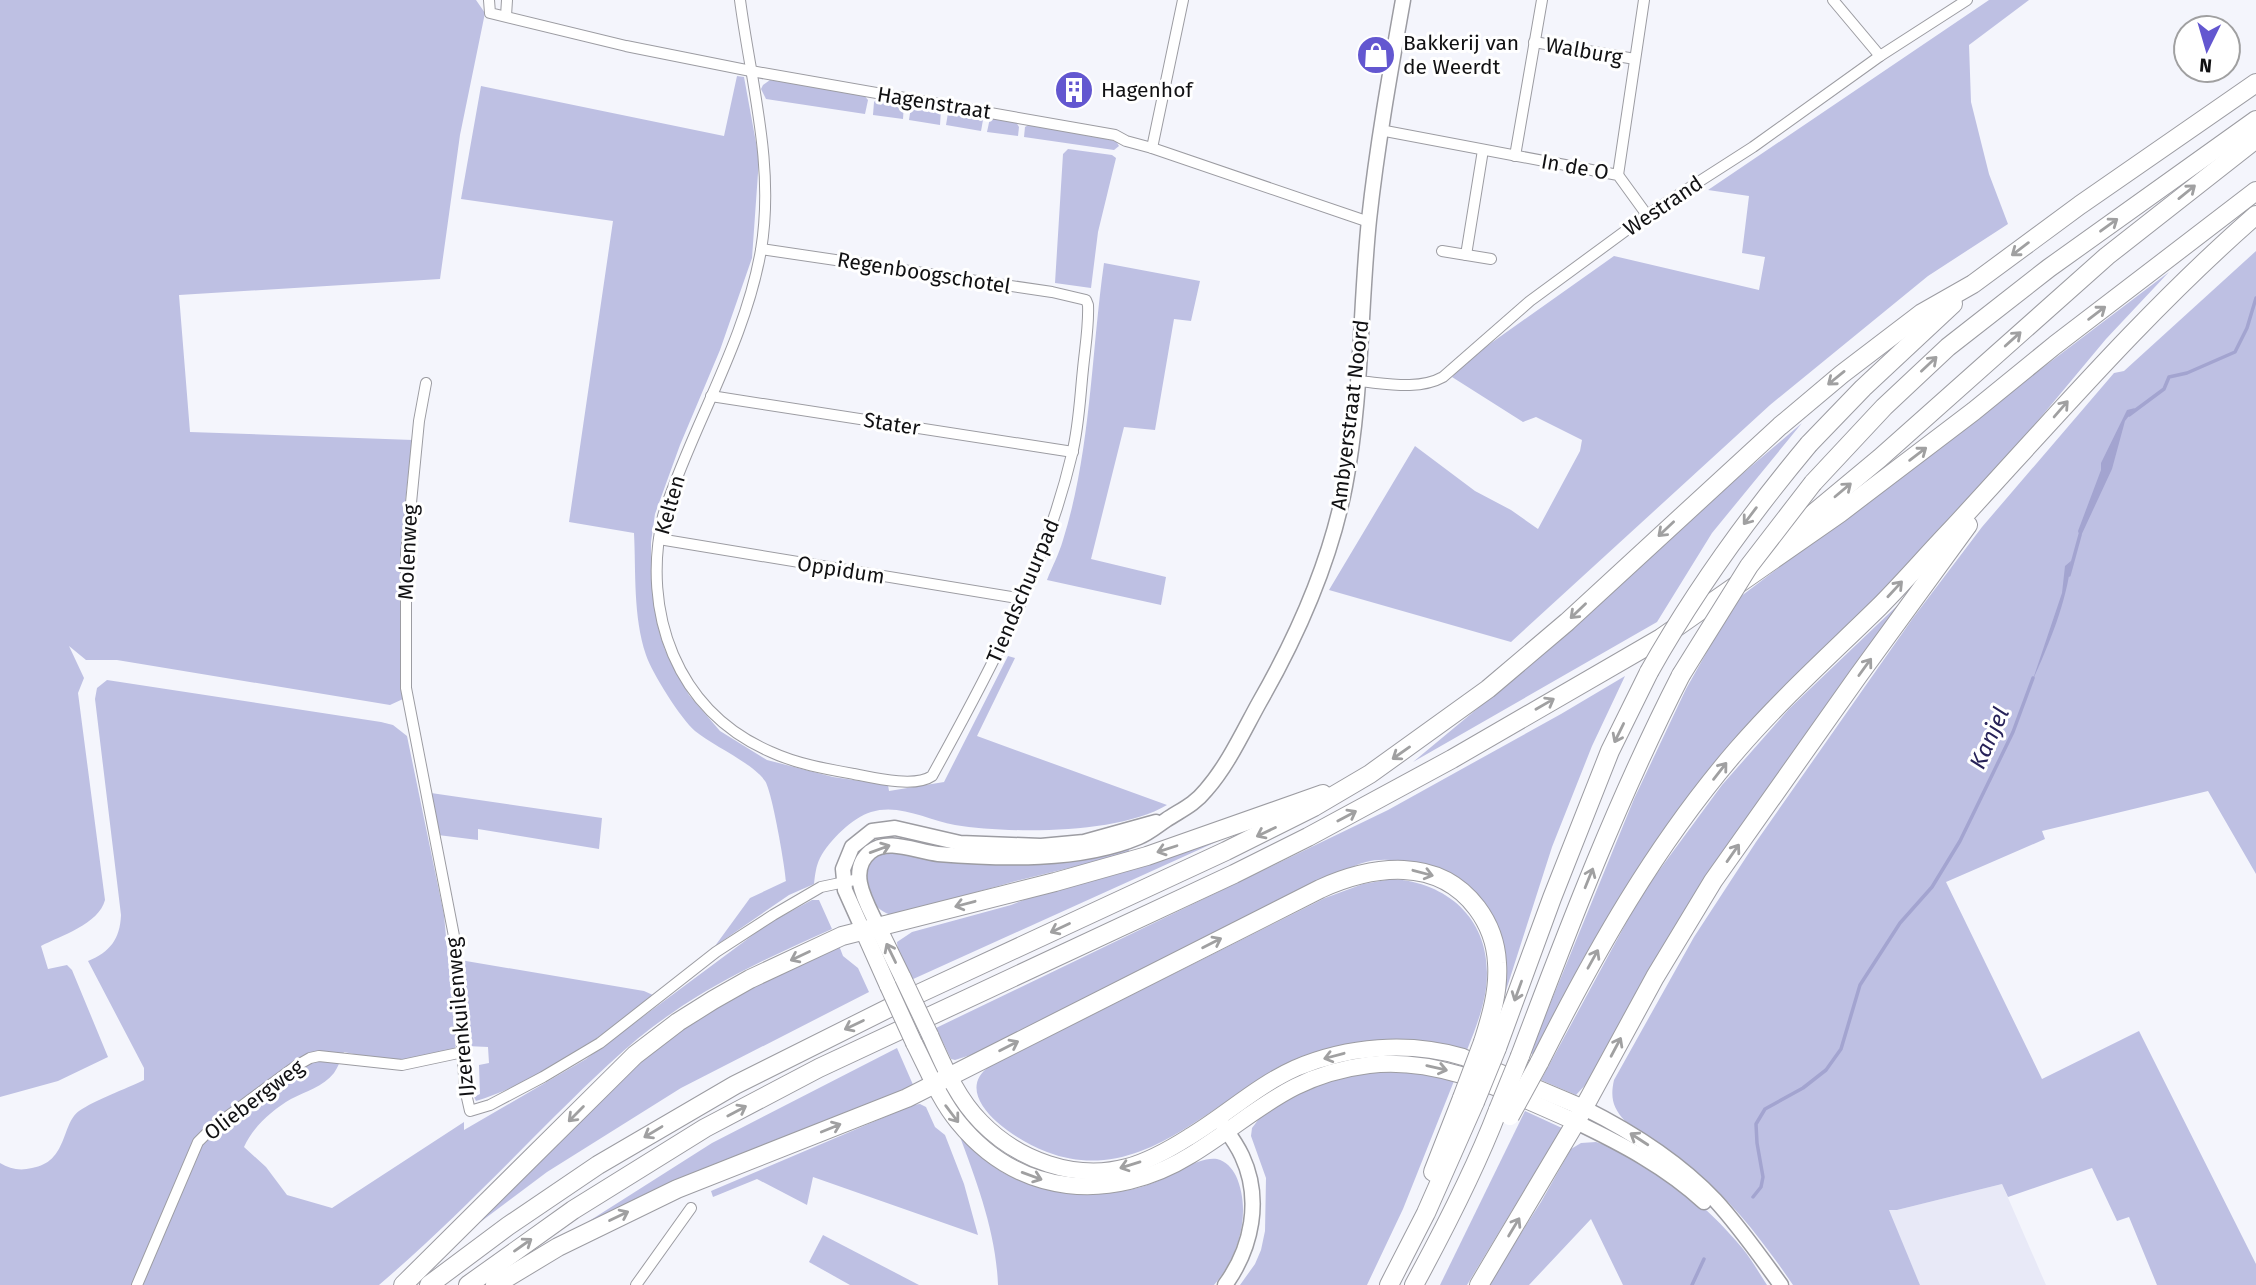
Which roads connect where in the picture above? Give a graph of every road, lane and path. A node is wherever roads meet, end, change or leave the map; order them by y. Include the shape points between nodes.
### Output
1 (489, 0) edge
2 (507, 0) edge
3 (740, 0) edge
4 (1183, 0) edge
5 (1403, 0) edge
6 (1542, 0) edge
7 (1644, 0) edge
8 (1833, 0) edge
9 (1967, 0) edge
10 (506, 16) junction
11 (1534, 43) junction
12 (1880, 57) junction
13 (1635, 60) junction
14 (751, 71) junction
15 (2256, 83) edge
16 (2256, 120) edge
17 (1380, 130) junction
18 (2256, 139) edge
19 (1152, 148) junction
20 (1483, 150) junction
21 (1515, 156) junction
22 (1618, 175) junction
23 (2256, 191) edge
24 (1647, 215) junction
25 (2256, 215) edge
26 (1369, 222) junction
27 (761, 249) junction
28 (1442, 251) dead end
29 (1466, 255) junction
30 (1491, 258) dead end
31 (1973, 284) junction
32 (1086, 300) joint
33 (1357, 381) junction
34 (426, 383) dead end
35 (711, 396) junction
36 (1073, 452) junction
37 (2016, 460) junction
38 (659, 539) junction
39 (1023, 599) junction
40 (1633, 653) junction
41 (411, 722) joint
42 (923, 782) joint
43 (1347, 787) junction
44 (1164, 820) junction
45 (859, 879) junction
46 (843, 882) junction
47 (870, 929) junction
48 (1490, 1045) junction
49 (463, 1052) junction
50 (942, 1080) junction
51 (1504, 1113) junction
52 (1580, 1115) junction
53 (1222, 1124) junction
54 (691, 1208) dead end
55 (137, 1285) edge
56 (404, 1285) edge
57 (429, 1285) edge
58 (468, 1285) edge
59 (495, 1285) edge
60 (636, 1285) edge
61 (1225, 1285) edge
62 (1389, 1285) edge
63 (1414, 1285) edge
64 (1479, 1285) edge
65 (1781, 1285) edge

1 - 10 street, Hagenstraat via 490,13
2 - 10 street
3 - 14 street, Kelten
4 - 19 street
5 - 17 street, Ambyerstraat Noord
6 - 11 street
7 - 13 street
8 - 12 street
9 - 12 street, Westrand
10 - 14 street, Hagenstraat
11 - 13 street, Walburg
11 - 21 street
12 - 24 street, Westrand
13 - 22 street
14 - 19 street, Hagenstraat via 1041,120 1115,135
14 - 27 street, Kelten via 765,167
15 -> 31 highway
51 -> 16 highway, bridge via 1520,1056 1645,745 1681,675 1742,577 1813,483 1884,407 1966,332
17 - 20 street, In de O
17 - 26 street, Ambyerstraat Noord
40 -> 18 highway via 1839,494 2107,256
19 - 26 street, Hagenstraat
20 - 21 street, In de O
20 - 29 street
21 - 22 street, In de O
22 - 24 street, In de O
40 -> 23 highway via 1840,513
24 - 33 street, Westrand via 1530,302 1439,380 1416,385
37 -> 25 highway via 2172,293
26 - 33 street, Ambyerstraat Noord
27 - 32 street, Regenboogschotel
27 - 35 street, Kelten via 748,301
28 - 29 street
29 - 30 street
31 -> 43 highway via 1922,313 1780,425 1488,690
31 -> 48 highway, bridge via 1809,444 1695,594 1610,751
32 - 36 street, Tiendschuurpad
33 - 44 street, Ambyerstraat Noord via 1349,465 1338,519 1292,643 1212,783 1191,806
34 - 41 street, Molenweg via 405,554 405,677
35 - 36 street, Stater
35 - 38 street, Kelten via 671,492
36 - 39 street, Tiendschuurpad via 1059,506
51 -> 37 highway, bridge via 1539,1063 1608,932 1653,859 1735,752
52 -> 37 highway via 1713,881
38 - 39 street, Oppidum
38 - 42 street, Kelten via 658,589 665,635 676,665 713,713 747,740 791,760 874,778
39 - 42 street, Tiendschuurpad via 932,776
58 -> 40 highway via 573,1210 705,1128 819,1068 1308,837
41 - 49 street, IJzerenkuilenweg via 454,936
43 -> 47 highway via 1147,856
43 -> 57 highway via 1226,851 735,1085 598,1166
45 -> 44 street, Ambyerstraat Noord via 863,860 886,845 983,856 1051,855 1138,838
44 - 46 street, Ambyerstraat Noord via 1084,842 1041,846 960,843 880,828 852,846
45 - 46 street, IJzerenkuilenweg
45 - 47 street
46 - 47 street
46 - 49 street, IJzerenkuilenweg via 821,887 773,915 716,952 600,1043 474,1111 467,1106
47 - 50 main road, bridge via 888,986 915,1043
50 -> 47 main road, bridge via 930,1035 903,978
47 -> 56 highway via 842,936 750,979 656,1039
50 -> 48 highway via 1320,888 1378,870 1412,870 1443,879 1467,896 1487,924 1498,966
48 - 62 highway, bridge via 1417,1211 1410,1246
49 - 55 street, Oliebergweg via 402,1065 319,1056 296,1066 198,1142
50 - 53 main road via 958,1122 994,1157 1041,1179 1073,1186 1109,1186 1141,1179 1190,1156
59 -> 50 highway via 558,1247 677,1189
51 - 63 highway
52 - 53 main road via 1454,1055 1386,1048 1356,1050 1311,1062 1262,1086
64 -> 52 highway
52 - 65 street via 1636,1136 1679,1167 1714,1199
53 - 61 street via 1242,1157 1252,1202 1245,1249
54 - 60 street

